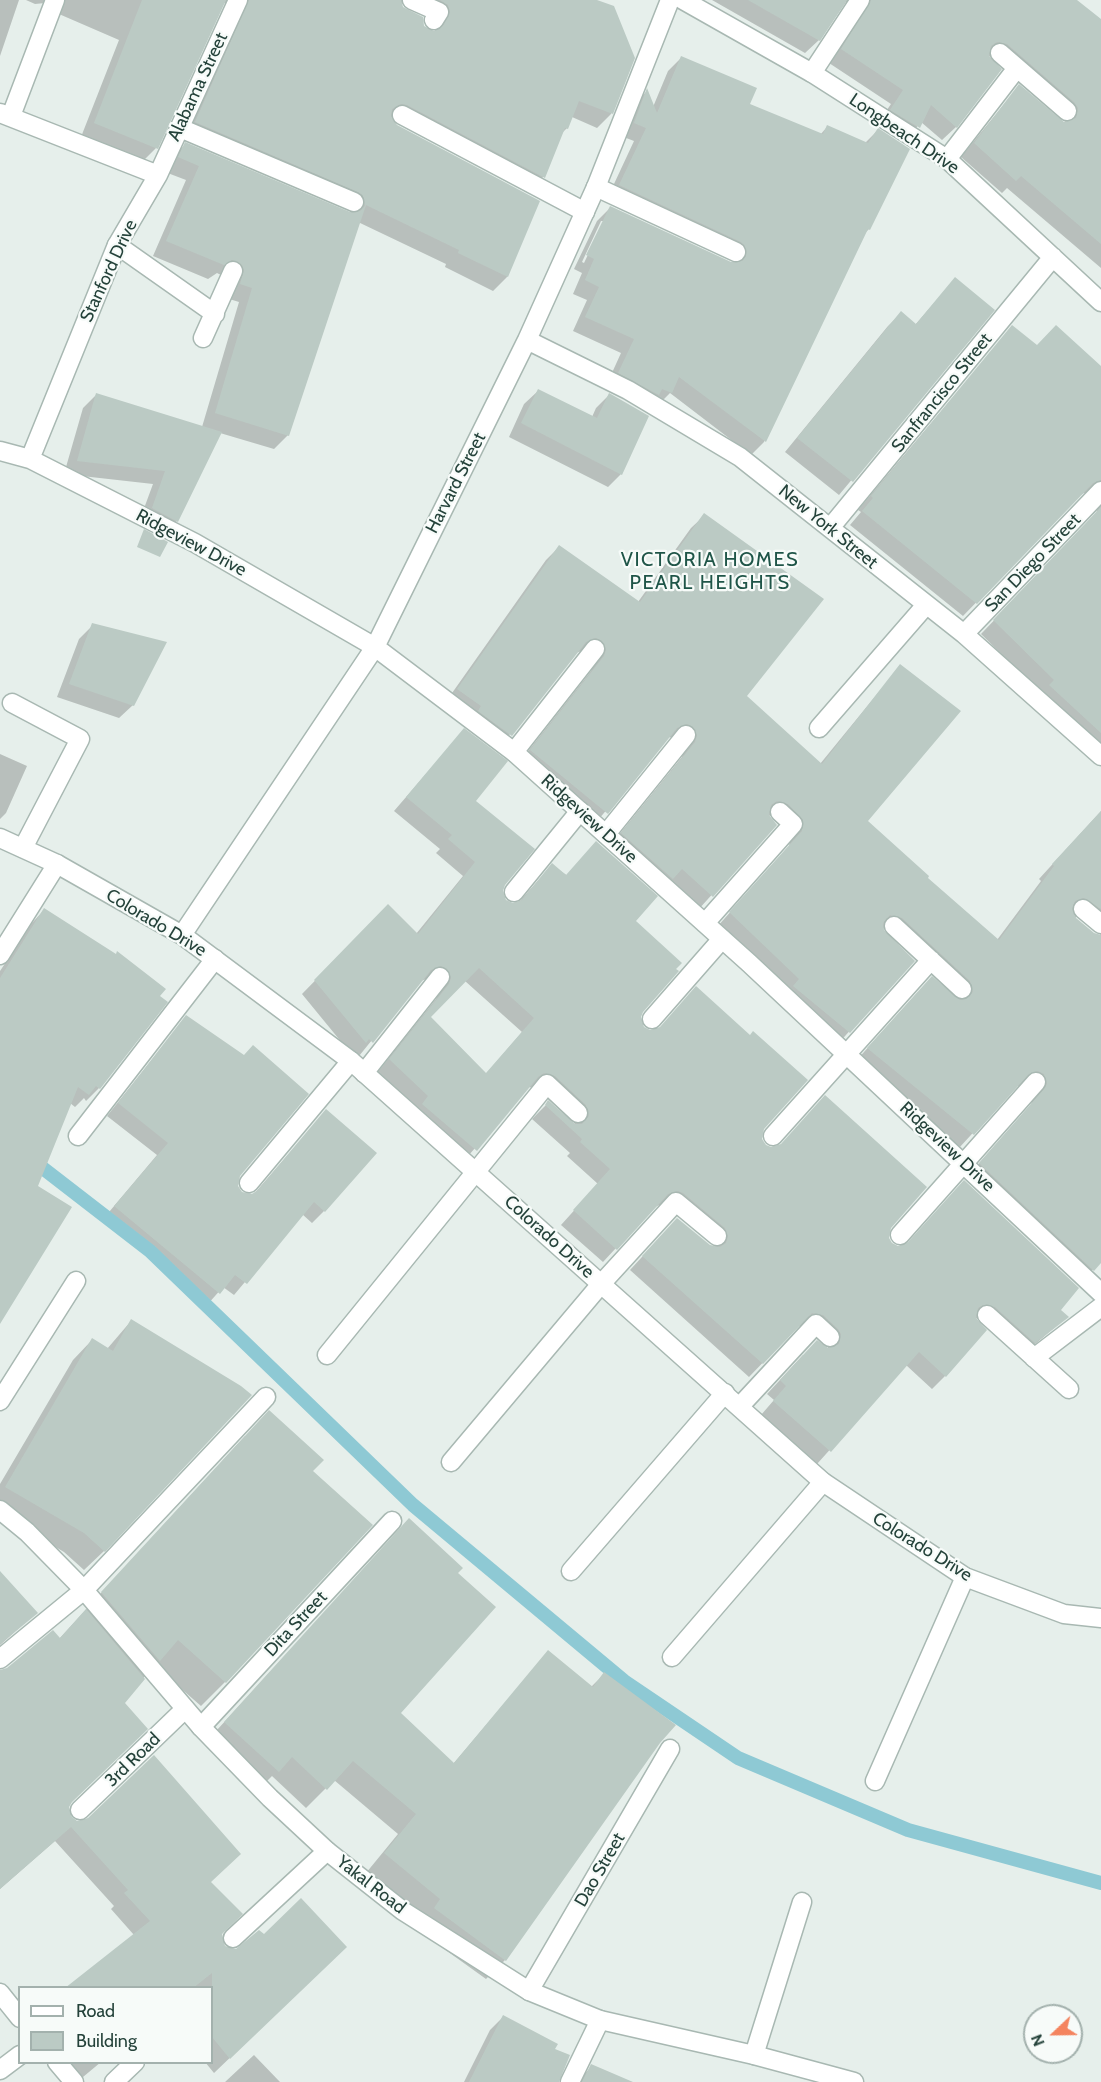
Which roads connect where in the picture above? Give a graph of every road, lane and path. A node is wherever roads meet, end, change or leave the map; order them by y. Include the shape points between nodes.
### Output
1 (55, 0) edge
2 (238, 0) edge
3 (412, 0) edge
4 (670, 0) edge
5 (683, 0) edge
6 (860, 0) edge
7 (439, 11) edge
8 (1000, 53) dead end
9 (1017, 68) junction
10 (812, 73) junction
11 (1067, 111) dead end
12 (6, 115) edge
13 (402, 115) dead end
14 (180, 128) junction
15 (947, 159) junction
16 (158, 175) junction
17 (596, 188) junction
18 (354, 202) dead end
19 (585, 212) junction
20 (117, 245) junction
21 (736, 252) dead end
22 (1053, 257) junction
23 (233, 271) dead end
24 (1098, 293) edge
25 (215, 314) junction
26 (203, 338) dead end
27 (527, 340) junction
28 (0, 451) edge
29 (30, 459) junction
30 (1101, 491) edge
31 (830, 528) junction
32 (926, 605) junction
33 (964, 634) junction
34 (375, 647) junction
35 (595, 649) dead end
36 (12, 703) dead end
37 (819, 728) dead end
38 (686, 735) dead end
39 (514, 752) junction
40 (1100, 753) edge
41 (580, 811) junction
42 (780, 812) dead end
43 (606, 834) junction
44 (0, 838) edge
45 (22, 848) junction
46 (57, 864) junction
47 (514, 892) dead end
48 (1083, 909) dead end
49 (705, 923) junction
50 (1101, 924) edge
51 (894, 927) dead end
52 (182, 935) junction
53 (722, 939) junction
54 (0, 955) edge
55 (215, 959) junction
56 (931, 960) junction
57 (440, 977) dead end
58 (962, 989) dead end
59 (652, 1019) dead end
60 (848, 1055) junction
61 (358, 1067) junction
62 (1036, 1083) dead end
63 (578, 1113) dead end
64 (78, 1136) dead end
65 (773, 1136) dead end
66 (963, 1163) junction
67 (477, 1172) junction
68 (249, 1183) dead end
69 (900, 1235) dead end
70 (717, 1236) dead end
71 (76, 1281) dead end
72 (601, 1284) junction
73 (1098, 1285) edge
74 (1101, 1307) edge
75 (987, 1315) dead end
76 (830, 1337) dead end
77 (327, 1355) dead end
78 (1034, 1358) junction
79 (1069, 1389) dead end
80 (725, 1393) junction
81 (266, 1396) dead end
82 (0, 1401) edge
83 (740, 1407) junction
84 (451, 1462) dead end
85 (823, 1482) junction
86 (0, 1510) edge
87 (392, 1521) dead end
88 (571, 1571) dead end
89 (965, 1577) junction
90 (84, 1590) junction
91 (1101, 1618) edge
92 (672, 1657) dead end
93 (0, 1659) edge
94 (185, 1710) junction
95 (201, 1727) junction
96 (670, 1749) dead end
97 (875, 1780) dead end
98 (80, 1810) dead end
99 (327, 1851) junction
100 (802, 1902) dead end
101 (233, 1938) dead end
102 (529, 1991) junction
103 (0, 1993) edge
104 (18, 2016) edge
105 (600, 2020) junction
106 (754, 2055) junction
107 (18, 2056) edge
108 (59, 2064) edge
109 (133, 2064) edge
110 (0, 2070) edge
111 (74, 2082) edge
112 (114, 2082) edge
113 (570, 2082) edge
114 (854, 2082) edge

1 - 12 street
2 - 14 street, Alabama Street
3 - 7 street
4 - 17 street, Harvard Street
5 - 10 street, Longbeach Drive
6 - 10 street
8 - 9 street
9 - 11 street
9 - 15 street
10 - 15 street, Longbeach Drive
12 - 16 street
13 - 19 street
14 - 16 street, Alabama Street
14 - 18 street
15 - 22 street, Longbeach Drive
16 - 20 street, Stanford Drive
17 - 19 street, Harvard Street
17 - 21 street
19 - 27 street, Harvard Street
20 - 25 street
20 - 29 street, Stanford Drive
22 - 24 street, Longbeach Drive
22 - 31 street, Sanfrancisco Street
23 - 25 street
25 - 26 street
27 - 31 street, New York Street via 628,390 740,457
27 - 34 street, Harvard Street
28 - 29 street, Ridgeview Drive
29 - 34 street, Ridgeview Drive via 195,543
30 - 33 street, San Diego Street
31 - 32 street, New York Street
32 - 33 street, New York Street
32 - 37 street
33 - 40 street, New York Street
34 - 39 street, Ridgeview Drive
34 - 52 street, Harvard Street
35 - 39 street
36 - 45 street via 80,739
38 - 43 street
39 - 41 street, Ridgeview Drive
41 - 43 street, Ridgeview Drive
41 - 47 street
42 - 49 street via 793,824
43 - 49 street, Ridgeview Drive
44 - 45 street, Colorado Drive
45 - 46 street, Colorado Drive
46 - 52 street, Colorado Drive
46 - 54 street
48 - 50 street
49 - 53 street, Ridgeview Drive
51 - 56 street
52 - 55 street, Colorado Drive
53 - 59 street
53 - 60 street, Ridgeview Drive
55 - 61 street, Colorado Drive
55 - 64 street
56 - 58 street
56 - 60 street
57 - 61 street
60 - 65 street
60 - 66 street, Ridgeview Drive
61 - 67 street, Colorado Drive
61 - 68 street
62 - 66 street
63 - 67 street via 547,1084
66 - 69 street
66 - 73 street, Ridgeview Drive
67 - 72 street, Colorado Drive
67 - 77 street
70 - 72 street via 676,1202
71 - 82 street
72 - 80 street, Colorado Drive
72 - 84 street
74 - 78 street
75 - 78 street
76 - 83 street via 816,1324
78 - 79 street
80 - 83 street, Colorado Drive
80 - 88 street
81 - 90 street
83 - 85 street, Colorado Drive
85 - 89 street, Colorado Drive
85 - 92 street
86 - 90 street, Yakal Road
87 - 95 street, Dita Street
89 - 91 street, Colorado Drive via 1064,1614
89 - 97 street
90 - 93 street
90 - 94 street, Yakal Road
94 - 95 street, Yakal Road
94 - 98 street, 3rd Road
95 - 99 street, Yakal Road
96 - 102 street, Dao Street
99 - 101 street
99 - 102 street, Yakal Road via 403,1911
100 - 106 street
102 - 105 street, Yakal Road
103 - 104 street
105 - 106 street, Yakal Road
105 - 113 street
106 - 114 street, Yakal Road
107 - 110 street
108 - 111 street
109 - 112 street

